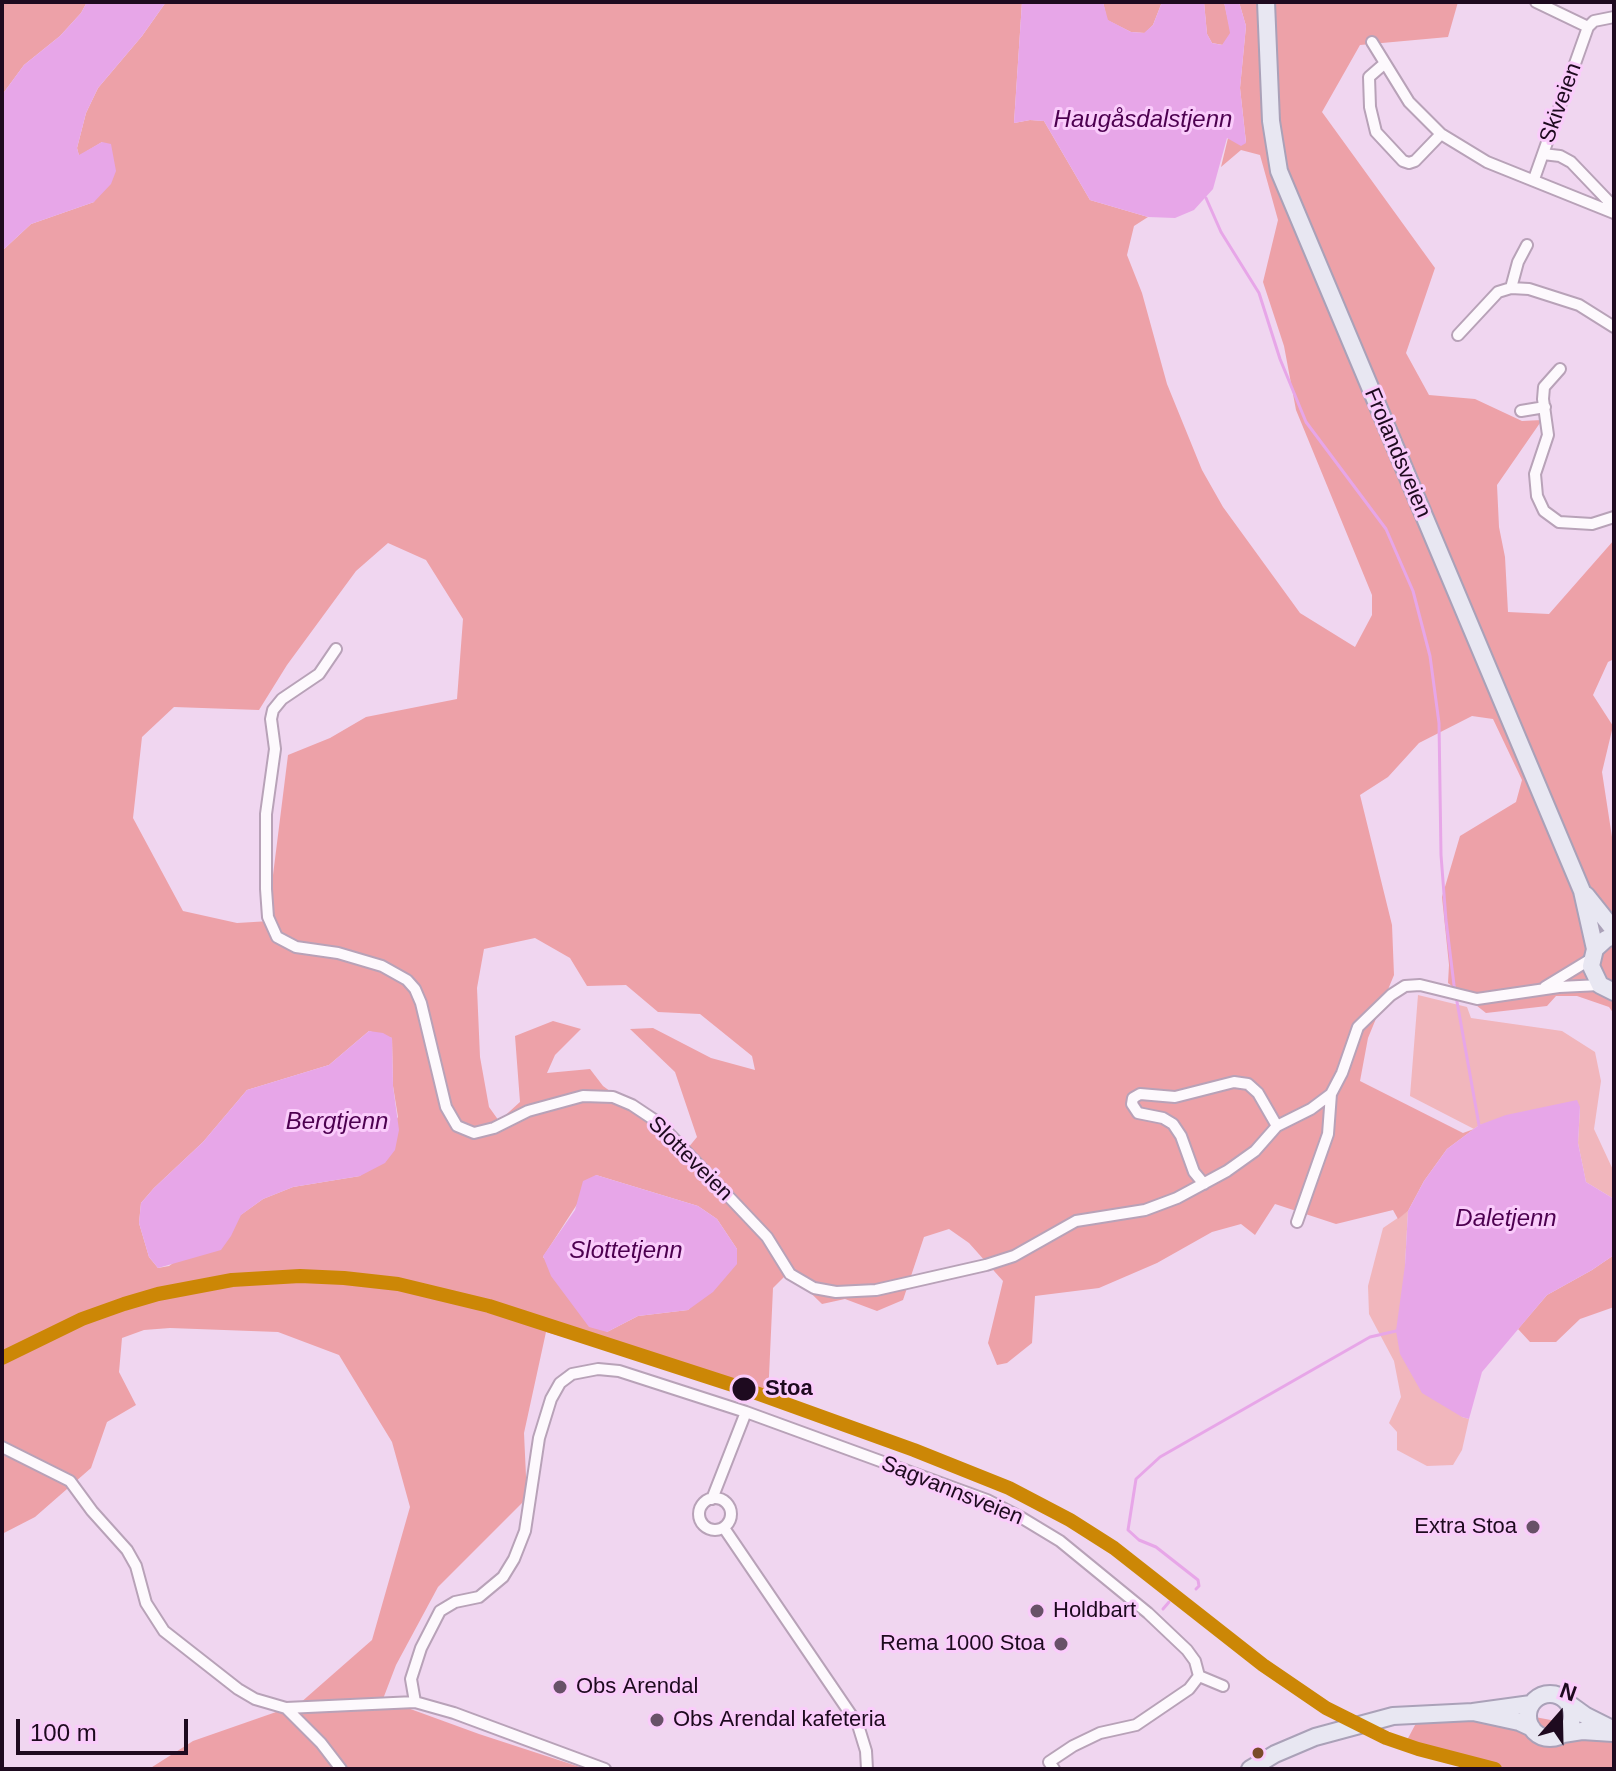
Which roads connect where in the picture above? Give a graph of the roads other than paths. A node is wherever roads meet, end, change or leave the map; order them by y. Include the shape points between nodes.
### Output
1 (1266, 2) edge
2 (1536, 2) edge
3 (1614, 17) edge
4 (1588, 27) junction
5 (1372, 42) dead end
6 (1384, 64) junction
7 (1441, 134) junction
8 (1543, 154) junction
9 (1534, 179) junction
10 (1614, 210) edge
11 (1527, 245) dead end
12 (1511, 288) junction
13 (1614, 327) edge
14 (1458, 335) dead end
15 (1560, 369) dead end
16 (1545, 407) junction
17 (1521, 411) dead end
18 (1614, 517) edge
19 (336, 649) dead end
20 (1582, 891) junction
21 (1614, 930) edge
22 (1614, 936) edge
23 (1593, 954) junction
24 (1540, 990) junction
25 (1610, 990) edge
26 (1331, 1094) junction
27 (1277, 1126) junction
28 (1204, 1184) junction
29 (1297, 1222) dead end
30 (746, 1412) junction
31 (2, 1447) edge
32 (712, 1499) junction
33 (724, 1528) junction
34 (1199, 1676) junction
35 (1223, 1686) dead end
36 (415, 1702) junction
37 (1568, 1703) junction
38 (1531, 1704) junction
39 (286, 1708) junction
40 (1473, 1712) junction
41 (1532, 1728) junction
42 (1614, 1731) edge
43 (1563, 1734) junction
44 (341, 1769) edge
45 (605, 1769) edge
46 (867, 1769) edge
47 (1054, 1769) edge
48 (1250, 1769) edge

1 - 20 main road, Frolandsveien via 1271,121 1279,171
2 - 4 street
3 - 4 street
4 - 8 street, Skiveien
5 - 6 street
6 - 7 street via 1409,102
6 - 7 street via 1369,77 1376,132 1409,163
7 - 9 street via 1487,162
8 - 9 street, Skiveien
8 - 10 street via 1571,162
9 - 10 street
11 - 12 street
12 - 13 street via 1579,305
12 - 14 street via 1498,292
15 - 16 street via 1544,387
16 - 17 street
16 - 18 street via 1548,435 1535,474 1544,511 1559,522 1592,524
19 - 28 street, Slotteveien via 319,674 273,710 275,749 266,814 270,927 296,947 362,959 407,980 421,1003 446,1107 457,1126 474,1133 583,1096 613,1097 632,1105 659,1123 767,1237 790,1274 814,1288 836,1292 876,1290 1014,1256 1076,1221 1145,1210
20 - 21 main road, Frolandsveien
20 - 23 main road, Frolandsveien
22 - 23 main road
23 - 24 street
23 - 25 main road, Frolandsveien via 1592,973
24 - 25 street
24 - 26 street via 1477,999 1405,986 1358,1027
26 - 27 street, Slotteveien
26 - 29 street via 1328,1134
27 - 28 street, Slotteveien via 1255,1151
27 - 28 street via 1248,1084 1234,1082 1175,1097 1133,1098 1138,1113 1173,1124
30 - 32 street
30 - 34 street, Sagvannsveien via 987,1500 1022,1518 1081,1557 1148,1613 1187,1650
30 - 36 street, Sagvannsveien via 619,1371 572,1374 560,1383 539,1438 525,1531 514,1559 503,1577 479,1597 440,1611 412,1673
31 - 39 street via 78,1490 127,1550 146,1603 164,1631 238,1689
32 - 33 street via 722,1500 731,1511
32 - 33 street via 700,1509 700,1519 710,1529
33 - 46 street via 858,1725
34 - 35 street
34 - 47 street via 1189,1689 1136,1725 1073,1746 1049,1762
36 - 39 street
36 - 45 street
37 - 38 main road via 1549,1693
37 - 42 main road
37 - 43 main road via 1572,1716
38 - 40 main road
38 - 41 main road
39 - 44 street
40 - 41 main road
40 - 48 main road via 1393,1716 1315,1737
41 - 43 main road via 1549,1738
42 - 43 main road

